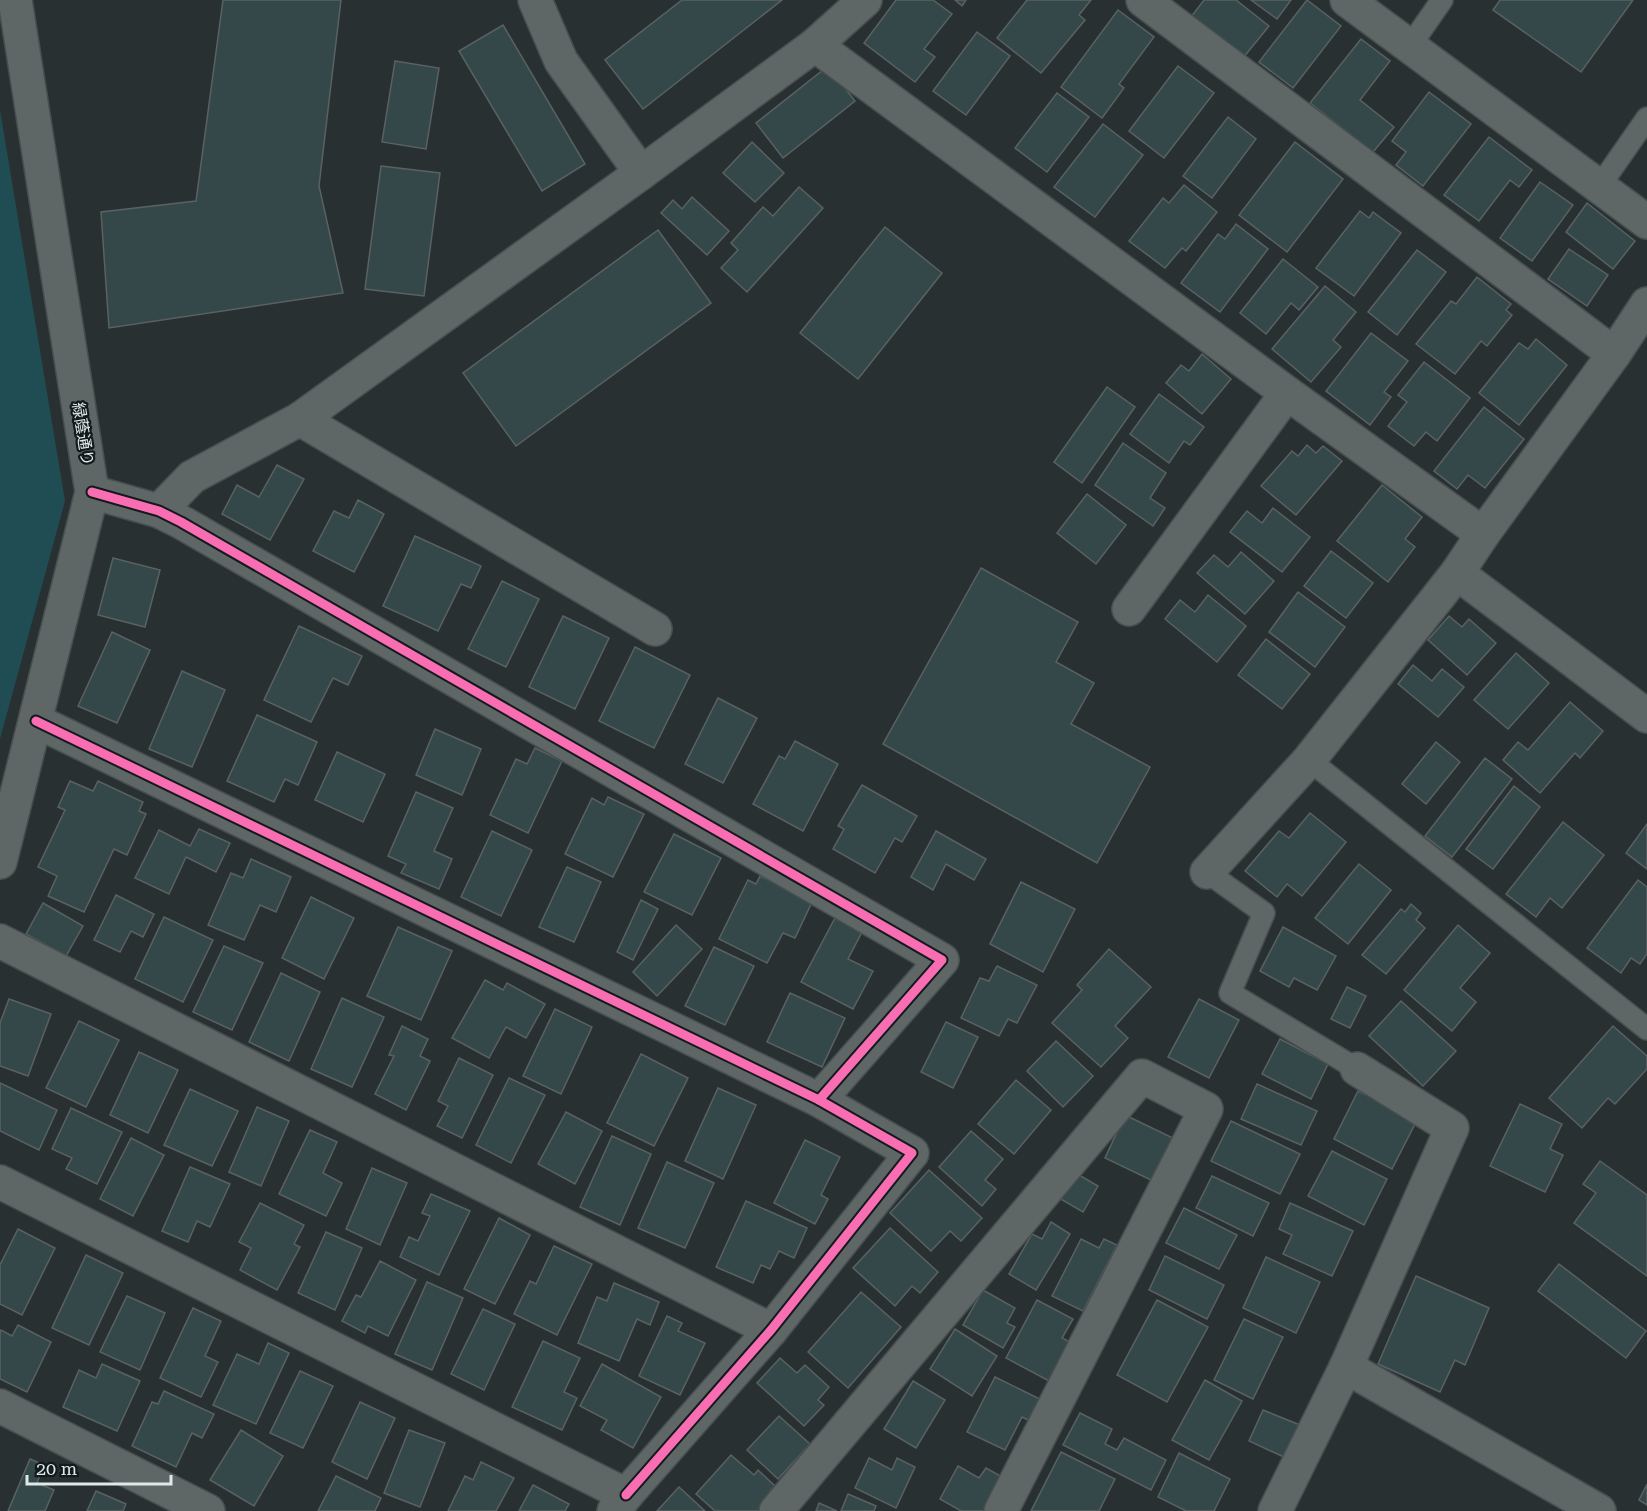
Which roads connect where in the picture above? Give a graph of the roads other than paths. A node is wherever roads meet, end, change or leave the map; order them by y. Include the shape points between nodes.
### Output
1 (15, 0) edge
2 (535, 0) edge
3 (865, 0) edge
4 (1143, 0) edge
5 (1347, 0) edge
6 (1442, 0) edge
7 (815, 45) junction
8 (1410, 46) junction
9 (1647, 118) edge
10 (641, 173) junction
11 (1599, 187) junction
12 (1647, 222) edge
13 (1647, 304) edge
14 (1614, 354) junction
15 (1287, 393) junction
16 (300, 419) junction
17 (92, 492) junction
18 (159, 511) junction
19 (1483, 534) junction
20 (1456, 573) junction
21 (1129, 609) dead end
22 (655, 630) dead end
23 (1647, 716) edge
24 (36, 721) junction
25 (1309, 760) junction
26 (0, 862) edge
27 (1207, 872) joint
28 (0, 941) edge
29 (1647, 1029) edge
30 (1357, 1069) joint
31 (819, 1100) junction
32 (0, 1182) edge
33 (771, 1330) junction
34 (1346, 1367) junction
35 (0, 1406) edge
36 (620, 1503) edge
37 (208, 1511) edge
38 (776, 1511) edge
39 (1001, 1511) edge
40 (1275, 1511) edge
41 (1599, 1511) edge

1 - 17 street, 緑蔭通り
2 - 10 street via 561,61
3 - 7 street
4 - 14 street
5 - 8 street
6 - 8 lane
7 - 10 street
7 - 15 street
8 - 11 street
9 - 11 lane
10 - 16 street
11 - 12 street
13 - 14 street
14 - 19 street
15 - 19 street
15 - 21 street
16 - 18 street via 192,477
16 - 22 street
17 - 18 street
17 - 24 street, 緑蔭通り
18 - 31 street via 942,960
19 - 20 street
20 - 23 street
20 - 25 street
24 - 26 street, 緑蔭通り
24 - 31 street
25 - 27 street
25 - 29 lane
27 - 30 lane via 1264,913 1230,993
28 - 33 street
30 - 34 street via 1452,1128
31 - 33 street via 912,1153
32 - 36 street
33 - 36 street
34 - 40 street
34 - 41 street
35 - 37 street
38 - 39 street via 1142,1076 1206,1109

